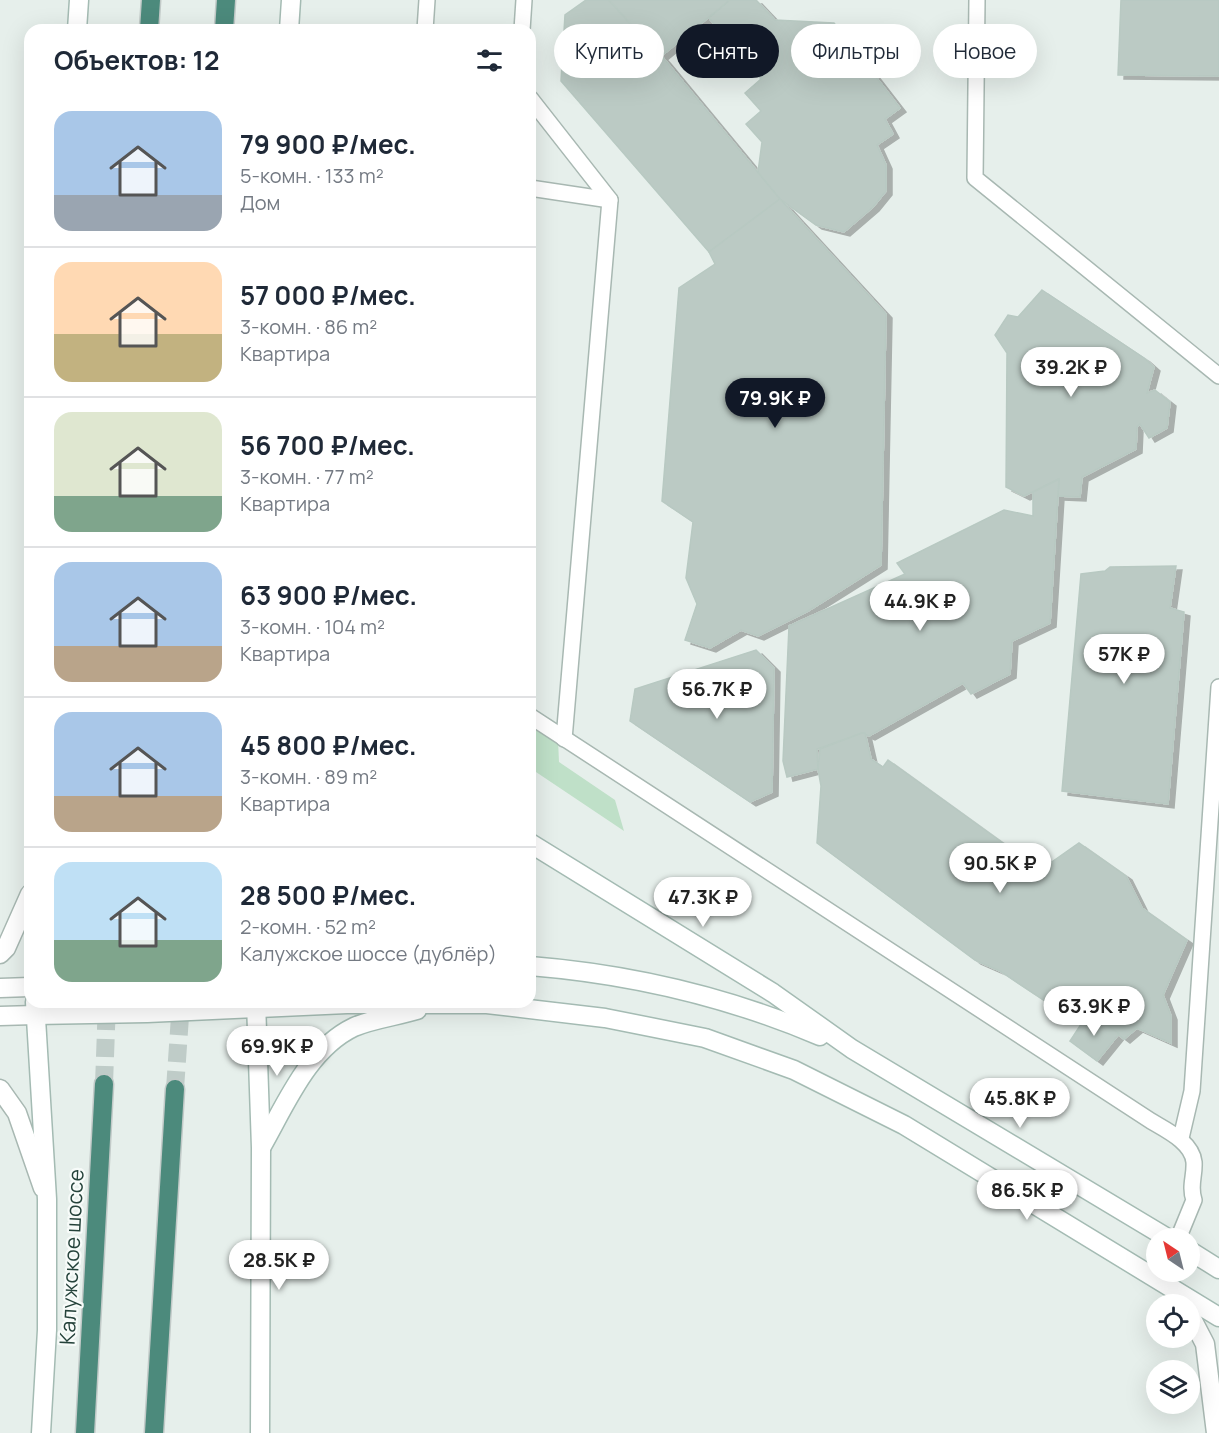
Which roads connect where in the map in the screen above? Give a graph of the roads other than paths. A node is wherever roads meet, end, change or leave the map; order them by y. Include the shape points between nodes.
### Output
1 (78, 0) edge
2 (150, 0) edge
3 (226, 0) edge
4 (291, 0) edge
5 (428, 0) edge
6 (524, 0) edge
7 (977, 0) edge
8 (76, 24) edge
9 (149, 24) edge
10 (224, 24) edge
11 (289, 24) edge
12 (426, 24) edge
13 (522, 24) edge
14 (536, 106) edge
15 (536, 189) edge
16 (610, 200) junction
17 (1219, 376) edge
18 (1219, 687) edge
19 (536, 720) edge
20 (564, 739) junction
21 (536, 847) edge
22 (24, 908) edge
23 (0, 954) edge
24 (536, 967) edge
25 (24, 987) edge
26 (0, 988) edge
27 (215, 1008) edge
28 (256, 1008) edge
29 (424, 1008) edge
30 (521, 1008) edge
31 (35, 1009) edge
32 (0, 1016) edge
33 (852, 1049) junction
34 (104, 1084) tunnel mouth
35 (0, 1089) edge
36 (175, 1089) tunnel mouth
37 (1181, 1138) junction
38 (261, 1148) junction
39 (47, 1199) junction
40 (1151, 1228) edge
41 (1183, 1228) edge
42 (1200, 1257) edge
43 (1219, 1269) edge
44 (1169, 1287) junction
45 (1174, 1294) edge
46 (1219, 1317) edge
47 (1200, 1334) edge
48 (40, 1433) edge
49 (85, 1433) edge
50 (154, 1433) edge
51 (260, 1433) edge
52 (1216, 1433) edge

1 - 8 main road
2 - 9 highway
3 - 10 highway
4 - 11 main road
5 - 12 lane
6 - 13 lane
7 - 17 lane via 975,178
14 - 16 lane
15 - 16 lane
16 - 20 lane
18 - 37 lane via 1192,1091
19 - 20 lane
20 - 37 lane
21 - 33 main road via 773,993
22 - 23 main road
24 - 33 main road via 601,974 702,994
25 - 26 main road
27 - 31 main road via 147,1013
28 - 38 main road
29 - 38 main road via 357,1026 334,1038 310,1064
30 - 44 main road via 605,1018 705,1038 794,1070 904,1125
31 - 32 main road
31 - 39 main road
33 - 40 main road
34 - 49 highway, Калужское шоссе
35 - 39 main road via 17,1113
36 - 50 highway
37 - 41 lane via 1194,1160 1194,1200
38 - 51 main road
39 - 48 main road via 47,1330
42 - 43 main road
44 - 45 main road
44 - 46 main road
47 - 52 main road via 1205,1344

